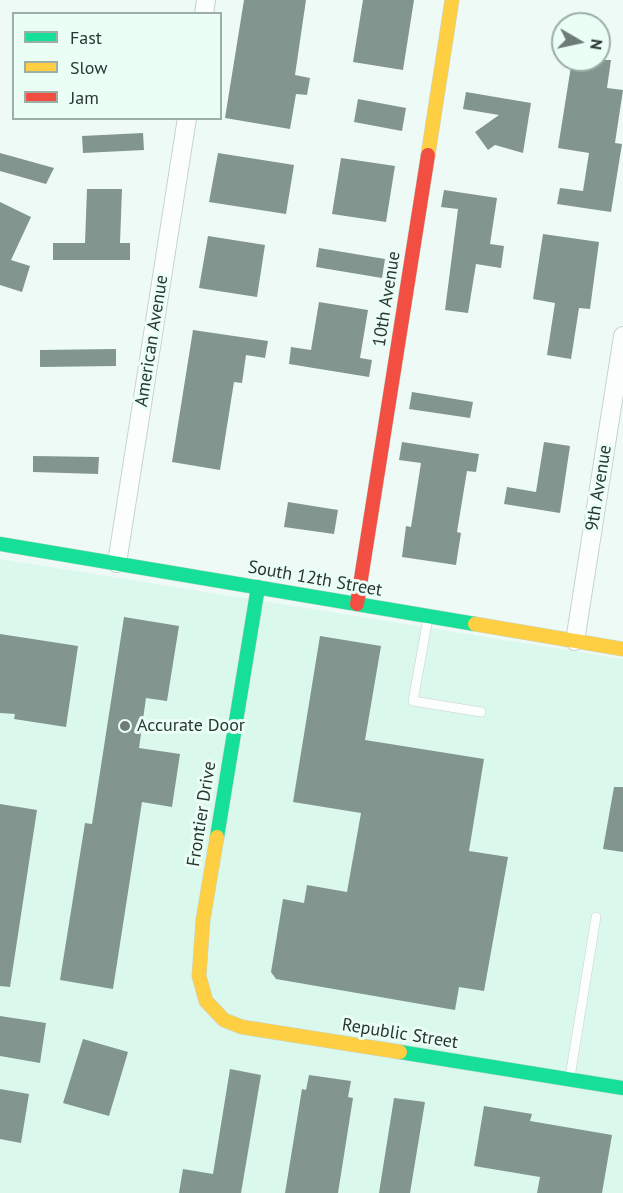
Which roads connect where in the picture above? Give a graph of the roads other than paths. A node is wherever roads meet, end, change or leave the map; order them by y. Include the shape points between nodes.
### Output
1 (452, 0) edge
2 (187, 120) edge
3 (623, 336) edge
4 (0, 544) edge
5 (117, 564) junction
6 (258, 587) junction
7 (357, 604) junction
8 (428, 616) junction
9 (575, 641) junction
10 (623, 649) edge
11 (481, 712) dead end
12 (596, 917) dead end
13 (199, 976) joint
14 (569, 1080) junction
15 (623, 1088) edge

1 - 7 street, 10th Avenue
2 - 5 street, American Avenue
3 - 9 street, 9th Avenue
4 - 5 street, South 12th Street
5 - 6 street, South 12th Street
6 - 7 street, South 12th Street
6 - 13 street, Frontier Drive via 203,920
7 - 8 street, South 12th Street
8 - 9 street, South 12th Street
8 - 11 lane via 413,701
9 - 10 street, South 12th Street
12 - 14 lane
13 - 14 street, Republic Street via 206,1001 224,1020 242,1027
14 - 15 street, Republic Street

